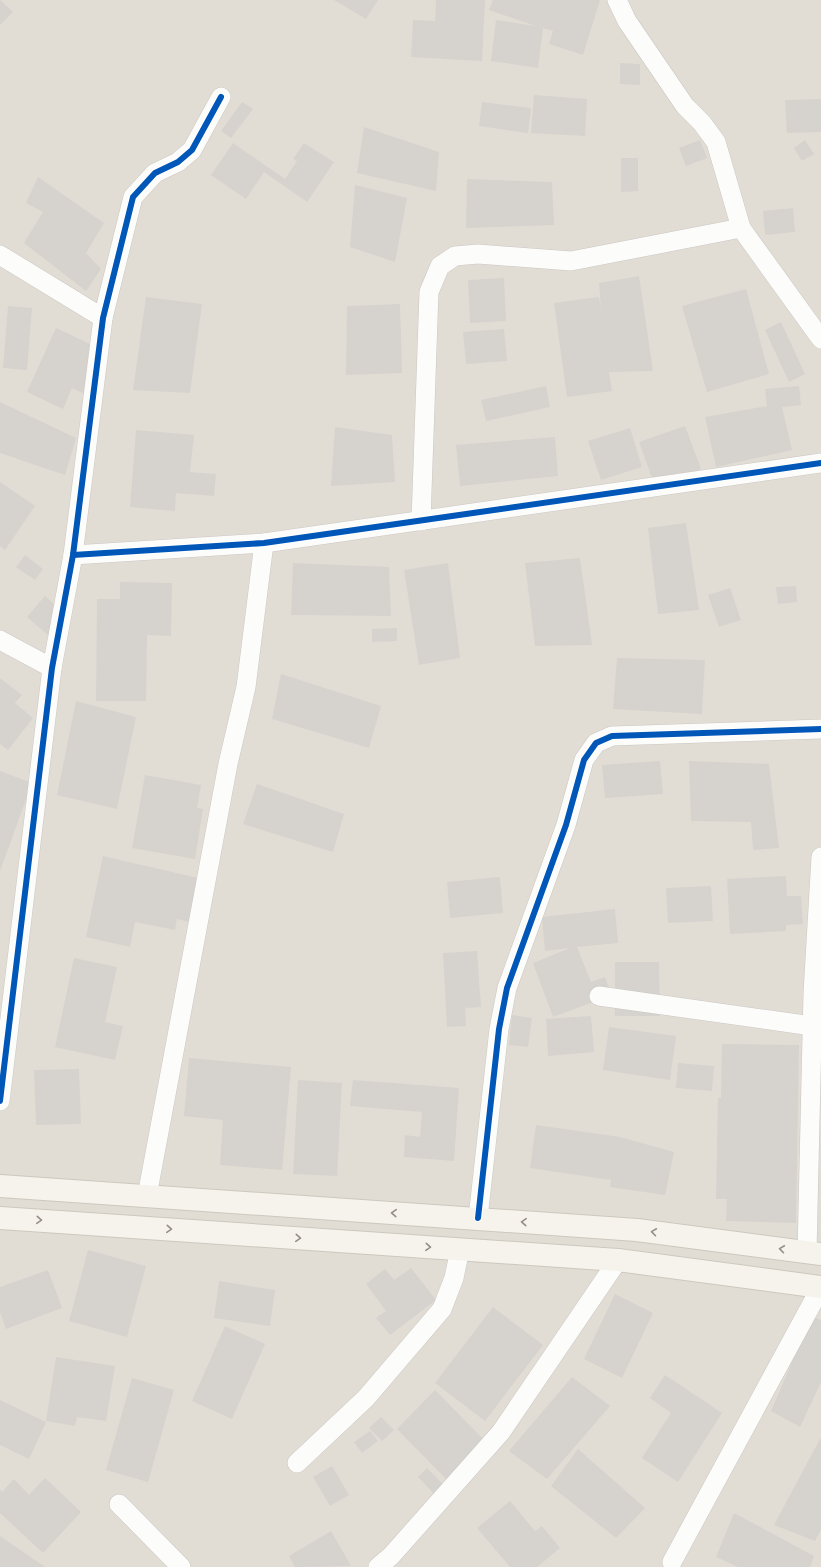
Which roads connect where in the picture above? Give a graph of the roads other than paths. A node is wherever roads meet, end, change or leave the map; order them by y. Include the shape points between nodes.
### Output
1 (617, 0) edge
2 (221, 97) dead end
3 (741, 228) junction
4 (0, 255) edge
5 (103, 318) junction
6 (821, 339) edge
7 (821, 463) edge
8 (421, 521) junction
9 (264, 543) junction
10 (73, 555) junction
11 (0, 640) edge
12 (52, 668) junction
13 (821, 729) edge
14 (821, 857) edge
15 (817, 994) edge
16 (599, 996) dead end
17 (812, 1026) junction
18 (0, 1101) edge
19 (0, 1186) edge
20 (147, 1196) junction
21 (0, 1218) edge
22 (478, 1218) junction
23 (460, 1249) junction
24 (814, 1254) edge
25 (618, 1260) junction
26 (821, 1287) edge
27 (297, 1463) dead end
28 (119, 1504) dead end
29 (672, 1562) dead end
30 (181, 1567) edge
31 (378, 1567) edge

1 - 3 street via 627,21 685,106 716,142
2 - 5 street via 192,150 178,162 155,173 133,197
3 - 6 street
3 - 8 street via 571,261 478,254 455,256 440,266 429,292
4 - 5 street
5 - 10 street
7 - 8 street
8 - 9 street
9 - 10 street
9 - 20 street via 246,687 228,764
10 - 12 street
11 - 12 street
12 - 18 street
13 - 22 street via 612,736 596,743 584,760 571,808 507,988 499,1028
14 - 15 street
15 - 17 street
16 - 17 street
17 - 24 street
19 - 20 main road
22 -> 20 main road
21 -> 23 main road
24 -> 22 main road via 637,1230
23 - 25 main road
23 - 27 street via 454,1278 442,1309 366,1398
25 - 26 main road
25 - 31 street via 502,1432 391,1556
26 - 29 street
28 - 30 street

